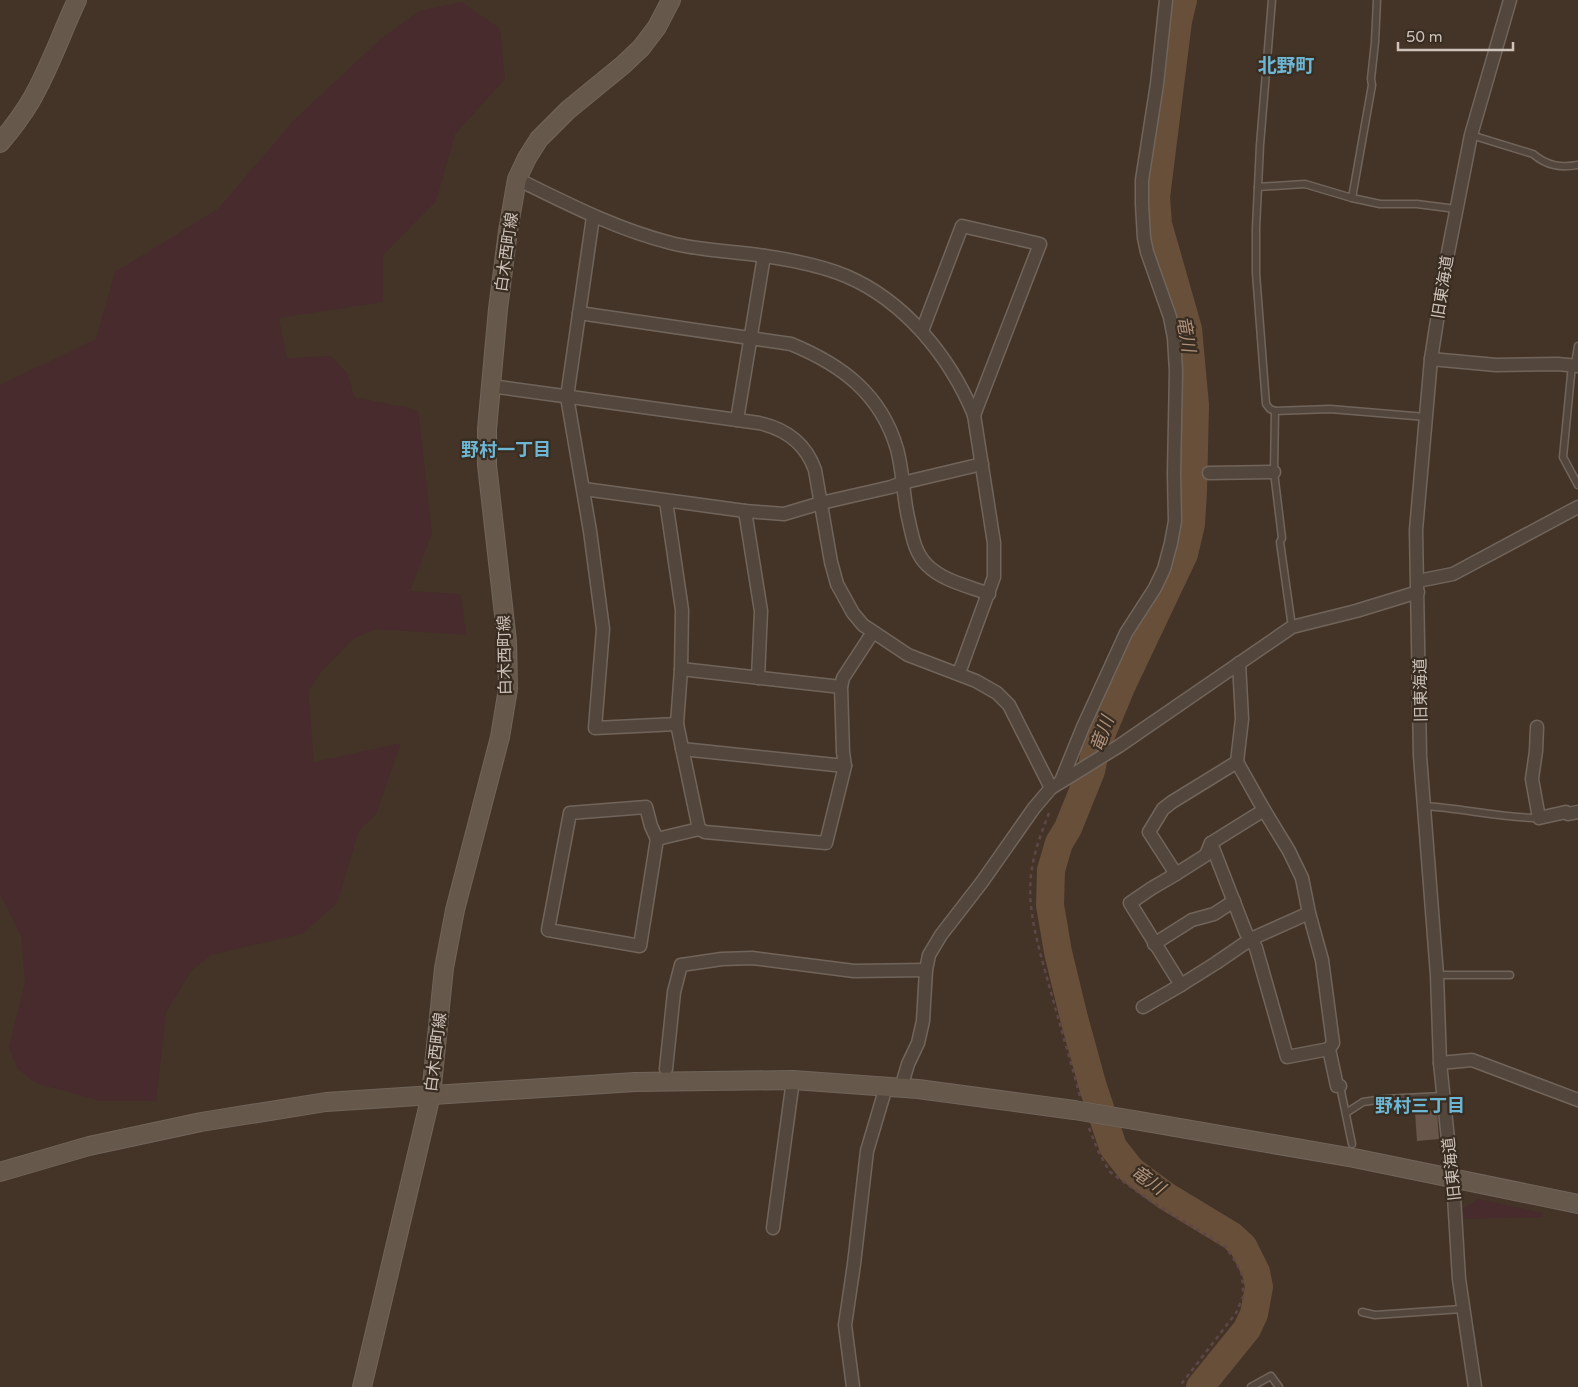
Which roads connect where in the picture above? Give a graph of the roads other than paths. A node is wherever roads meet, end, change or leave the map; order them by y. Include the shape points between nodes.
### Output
1 (77, 0) edge
2 (671, 0) edge
3 (1166, 0) edge
4 (1272, 0) edge
5 (1377, 0) edge
6 (1510, 0) edge
7 (1471, 136) junction
8 (0, 143) edge
9 (1578, 165) edge
10 (517, 179) junction
11 (1258, 187) junction
12 (1352, 198) junction
13 (1456, 209) junction
14 (593, 217) junction
15 (764, 256) junction
16 (579, 313) junction
17 (922, 330) junction
18 (751, 337) junction
19 (1578, 346) edge
20 (1431, 359) junction
21 (1575, 365) edge
22 (491, 386) junction
23 (567, 397) junction
24 (1275, 411) junction
25 (974, 415) junction
26 (1426, 417) junction
27 (737, 420) junction
28 (982, 464) junction
29 (1274, 472) junction
30 (1209, 473) dead end
31 (902, 482) junction
32 (1578, 485) edge
33 (584, 489) junction
34 (666, 501) junction
35 (821, 503) junction
36 (1578, 507) edge
37 (744, 511) junction
38 (1418, 587) junction
39 (989, 594) junction
40 (1292, 627) junction
41 (873, 632) junction
42 (1239, 664) junction
43 (681, 668) junction
44 (959, 674) junction
45 (758, 678) junction
46 (841, 687) junction
47 (677, 724) junction
48 (1537, 726) dead end
49 (682, 748) junction
50 (1238, 762) junction
51 (845, 766) junction
52 (1056, 785) junction
53 (1424, 806) junction
54 (1264, 810) junction
55 (1578, 812) edge
56 (1539, 818) junction
57 (699, 829) junction
58 (657, 839) junction
59 (1211, 843) junction
60 (1176, 874) junction
61 (1234, 901) junction
62 (1309, 913) junction
63 (1251, 939) junction
64 (1154, 944) junction
65 (926, 970) junction
66 (1510, 974) dead end
67 (1437, 975) junction
68 (1181, 985) junction
69 (1143, 1007) dead end
70 (1329, 1049) junction
71 (1440, 1063) junction
72 (666, 1069) dead end
73 (793, 1080) junction
74 (1340, 1086) joint
75 (893, 1087) junction
76 (431, 1095) junction
77 (1443, 1096) junction
78 (1578, 1100) edge
79 (1346, 1113) junction
80 (1352, 1144) dead end
81 (0, 1172) edge
82 (1452, 1178) junction
83 (1578, 1204) edge
84 (773, 1228) dead end
85 (1462, 1309) junction
86 (1362, 1312) dead end
87 (362, 1387) edge
88 (853, 1387) edge
89 (1251, 1387) edge
90 (1279, 1387) edge
91 (1475, 1387) edge

1 - 8 street via 30,102
2 - 10 street, 白木西町線 via 641,48 539,139
3 - 52 street via 1142,180 1142,204 1147,252 1174,338 1175,521 1161,575 1126,633
4 - 11 lane
5 - 12 lane via 1372,85
6 - 7 street, 旧東海道
7 - 9 lane via 1533,154 1560,167
7 - 13 street, 旧東海道
10 - 14 street
10 - 22 street, 白木西町線
11 - 12 lane via 1305,184
11 - 24 lane via 1256,273 1261,351 1266,404
12 - 13 lane via 1380,204
13 - 20 street, 旧東海道
14 - 15 street via 646,236 694,248
14 - 16 street
15 - 17 street via 808,264 848,277 884,298
15 - 18 street
16 - 18 street
16 - 23 street
17 - 25 street via 955,377
17 - 25 street via 962,226 1040,244
18 - 27 street
18 - 31 street via 791,344 814,353 842,370 865,390 891,432
19 - 21 lane
20 - 21 street via 1496,365
20 - 26 street, 旧東海道
21 - 32 lane via 1563,457
22 - 23 street
22 - 76 street, 白木西町線 via 487,465 507,640 508,689 500,737 454,910 444,968
23 - 27 street
23 - 33 street
24 - 26 lane via 1330,409
24 - 29 lane
25 - 28 street
26 - 38 street, 旧東海道 via 1416,530
27 - 35 street via 778,428 802,446 815,470
28 - 31 street
28 - 39 street via 994,543 994,577
29 - 30 street
29 - 40 lane
31 - 35 street
31 - 39 street via 913,542 926,564 950,580
33 - 34 street
33 - 47 street via 603,629 595,728
34 - 37 street
34 - 43 street via 682,610
35 - 37 street via 784,514
35 - 41 street via 837,584 853,613
36 - 38 street via 1453,574
37 - 45 street via 761,611
38 - 40 street via 1356,611
38 - 53 street, 旧東海道 via 1420,756
39 - 44 street
40 - 42 street
41 - 44 street via 908,655
41 - 46 street via 843,678
42 - 50 street via 1242,719
42 - 52 street
43 - 45 street
43 - 47 street
44 - 52 street via 997,693 1009,705
45 - 46 street
46 - 51 street
47 - 49 street
48 - 56 street via 1532,779
49 - 51 street
49 - 57 street
50 - 54 street
50 - 60 street via 1172,802 1149,832
51 - 57 street via 826,843
52 - 65 street via 941,935 929,955
53 - 56 lane via 1513,818
53 - 67 street, 旧東海道
54 - 59 street
54 - 62 street via 1302,878
55 - 56 street
57 - 58 street
58 - 58 street via 646,806 570,813 548,930 640,946
59 - 60 street via 1206,855
59 - 61 street
60 - 64 street via 1130,904
61 - 63 street
61 - 64 street via 1214,914 1192,920
62 - 63 street
62 - 70 street via 1322,960 1333,1043
63 - 68 street
63 - 70 street via 1287,1057
64 - 68 street
65 - 72 street via 854,971 752,958 681,965 674,992
65 - 75 street via 923,1021 918,1043
66 - 67 lane
67 - 71 street, 旧東海道
68 - 69 street
70 - 74 street via 1337,1086
71 - 77 street, 旧東海道
71 - 78 street via 1472,1060
73 - 75 street
73 - 76 street via 635,1082
73 - 84 street
74 - 79 lane
75 - 82 street, bridge via 1077,1103 1134,1120
75 - 88 street via 867,1151 845,1325
76 - 81 street via 326,1102 201,1122 89,1146
76 - 87 street, 白木西町線
77 - 79 lane via 1363,1102
77 - 82 street, 旧東海道
79 - 80 lane
82 - 83 street
82 - 85 street, 旧東海道
85 - 86 lane via 1375,1316
85 - 91 street, 旧東海道
89 - 90 lane via 1271,1376

